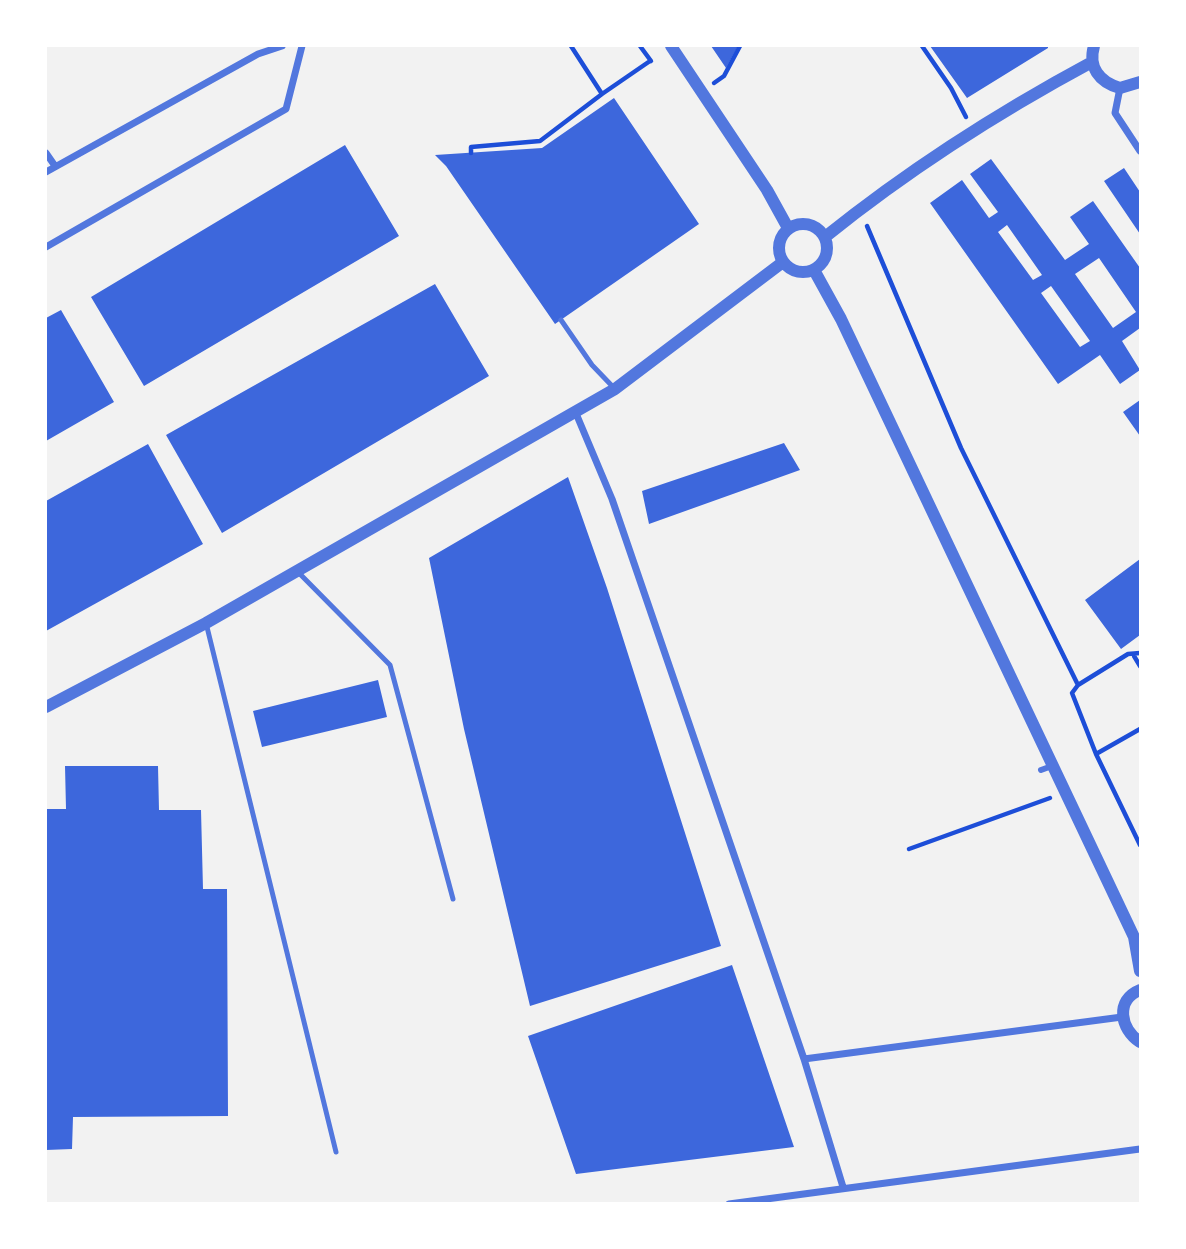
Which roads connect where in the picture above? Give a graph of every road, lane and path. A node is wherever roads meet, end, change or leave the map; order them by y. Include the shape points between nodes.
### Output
1 (276, 46) edge
2 (302, 46) edge
3 (571, 46) edge
4 (671, 46) edge
5 (740, 46) edge
6 (922, 46) edge
7 (1094, 46) edge
8 (650, 61) dead end
9 (1092, 62) junction
10 (1140, 82) edge
11 (1120, 88) junction
12 (702, 91) junction
13 (602, 94) junction
14 (974, 134) junction
15 (1140, 151) edge
16 (46, 153) edge
17 (471, 153) dead end
18 (55, 166) junction
19 (46, 172) edge
20 (860, 209) junction
21 (788, 228) junction
22 (825, 237) junction
23 (46, 247) edge
24 (783, 262) junction
25 (814, 270) junction
26 (561, 320) dead end
27 (615, 389) junction
28 (575, 411) junction
29 (298, 571) junction
30 (206, 623) junction
31 (1140, 653) edge
32 (1134, 656) junction
33 (1140, 666) edge
34 (1078, 685) junction
35 (46, 707) edge
36 (1140, 729) edge
37 (1096, 754) junction
38 (1065, 792) junction
39 (1140, 845) edge
40 (909, 849) dead end
41 (453, 900) dead end
42 (1140, 971) edge
43 (1140, 990) edge
44 (1122, 1017) junction
45 (1140, 1042) edge
46 (804, 1059) junction
47 (1140, 1149) edge
48 (336, 1152) dead end
49 (843, 1187) junction
50 (729, 1203) edge

1 - 18 street
2 - 23 street via 286,109
3 - 13 path
4 - 12 street
5 - 12 path via 724,76
6 - 14 path via 951,88
7 - 9 street
8 - 13 path
9 - 11 street via 1101,80
9 - 14 street via 1034,93
10 - 11 street
11 - 15 street via 1115,113
12 - 21 street
13 - 17 path via 540,141 471,147
14 - 20 street
16 - 18 street
18 - 19 street
20 - 22 street
20 - 34 path via 961,448
21 - 22 street via 803,223
21 - 24 street via 779,242
22 - 25 street via 825,258
24 - 25 street via 794,272
24 - 27 street
25 - 38 street via 841,319 1046,768
26 - 27 lane
27 - 28 street
28 - 29 street
28 - 46 street via 612,499
29 - 30 street
29 - 41 lane via 390,665
30 - 35 street
30 - 48 lane
31 - 32 path
32 - 33 path
32 - 34 path via 1128,654
34 - 37 path via 1072,693
36 - 37 path
37 - 39 path
38 - 40 path
38 - 42 street via 1134,937
43 - 44 street via 1128,999
44 - 45 street
44 - 46 street
46 - 49 street
47 - 49 street
49 - 50 street

